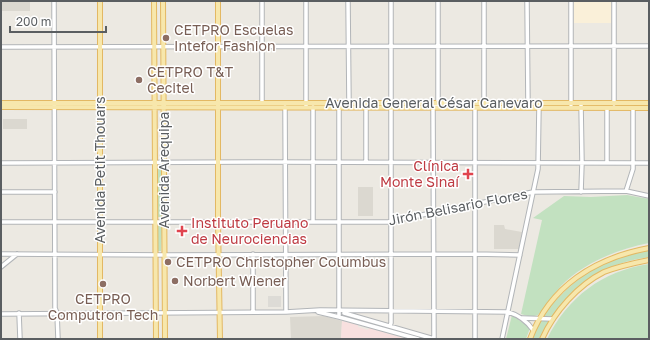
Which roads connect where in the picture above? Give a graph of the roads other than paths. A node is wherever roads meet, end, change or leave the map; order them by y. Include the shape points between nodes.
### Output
1 (54, 1) edge
2 (100, 1) edge
3 (154, 1) edge
4 (163, 1) edge
5 (218, 1) edge
6 (262, 1) edge
7 (306, 1) edge
8 (348, 1) edge
9 (391, 1) edge
10 (438, 1) edge
11 (484, 1) edge
12 (527, 1) edge
13 (571, 1) edge
14 (614, 1) edge
15 (100, 46) junction
16 (154, 46) junction
17 (163, 46) junction
18 (218, 46) junction
19 (262, 46) junction
20 (306, 46) junction
21 (348, 46) junction
22 (391, 46) junction
23 (438, 46) junction
24 (484, 46) junction
25 (527, 46) junction
26 (571, 46) junction
27 (614, 46) junction
28 (649, 46) edge
29 (1, 47) edge
30 (54, 47) junction
31 (1, 103) edge
32 (262, 103) junction
33 (649, 103) edge
34 (349, 104) junction
35 (438, 104) junction
36 (484, 104) junction
37 (614, 104) junction
38 (54, 105) junction
39 (99, 105) junction
40 (155, 105) junction
41 (164, 105) junction
42 (218, 105) junction
43 (306, 105) junction
44 (391, 105) junction
45 (528, 106) junction
46 (539, 106) junction
47 (571, 106) junction
48 (581, 106) junction
49 (1, 107) edge
50 (285, 107) junction
51 (313, 107) junction
52 (339, 107) junction
53 (366, 107) junction
54 (433, 108) junction
55 (475, 108) junction
56 (607, 108) junction
57 (633, 108) junction
58 (649, 108) edge
59 (286, 162) junction
60 (313, 162) junction
61 (339, 162) junction
62 (366, 162) junction
63 (391, 162) junction
64 (1, 163) edge
65 (54, 163) junction
66 (99, 163) junction
67 (155, 163) junction
68 (164, 163) junction
69 (218, 163) junction
70 (433, 163) junction
71 (475, 163) junction
72 (539, 163) junction
73 (582, 163) junction
74 (607, 163) junction
75 (633, 163) junction
76 (649, 163) edge
77 (626, 191) junction
78 (1, 192) edge
79 (55, 192) junction
80 (534, 192) junction
81 (581, 192) junction
82 (649, 196) edge
83 (475, 205) junction
84 (433, 213) junction
85 (391, 221) junction
86 (1, 222) edge
87 (55, 222) junction
88 (100, 222) junction
89 (155, 222) junction
90 (164, 222) junction
91 (218, 222) junction
92 (286, 222) junction
93 (313, 222) junction
94 (339, 222) junction
95 (649, 248) edge
96 (1, 254) edge
97 (17, 254) junction
98 (55, 254) junction
99 (219, 254) junction
100 (253, 254) junction
101 (286, 254) junction
102 (339, 254) junction
103 (391, 254) junction
104 (433, 254) junction
105 (475, 254) junction
106 (100, 255) junction
107 (155, 255) junction
108 (164, 255) junction
109 (520, 255) junction
110 (649, 260) edge
111 (1, 267) edge
112 (312, 311) junction
113 (339, 311) junction
114 (220, 312) junction
115 (253, 312) junction
116 (286, 312) junction
117 (365, 312) junction
118 (391, 312) junction
119 (434, 312) junction
120 (475, 312) junction
121 (508, 312) junction
122 (19, 313) junction
123 (58, 313) junction
124 (100, 313) junction
125 (156, 313) junction
126 (164, 313) junction
127 (1, 314) edge
128 (339, 317) junction
129 (364, 318) junction
130 (521, 318) junction
131 (539, 318) junction
132 (553, 319) junction
133 (365, 324) junction
134 (390, 326) junction
135 (383, 329) junction
136 (533, 330) junction
137 (20, 339) edge
138 (58, 339) edge
139 (100, 339) edge
140 (156, 339) edge
141 (165, 339) edge
142 (220, 339) edge
143 (418, 339) edge
144 (434, 339) edge
145 (475, 339) edge
146 (502, 339) edge
147 (530, 339) edge
148 (542, 339) edge

1 - 30 street
2 - 15 main road, Avenida Petit Thouars
3 - 16 main road, Avenida Arequipa
4 - 17 main road, Avenida Arequipa
5 - 18 main road
6 - 19 street
7 - 20 street
8 - 21 street
9 - 22 street
10 - 23 street
11 - 24 street
12 - 25 street
13 - 26 street
14 - 27 street
15 - 16 street
15 - 30 street
15 - 39 main road, Avenida Petit Thouars
16 - 17 street
16 - 40 main road, Avenida Arequipa
17 - 18 street
17 - 41 main road, Avenida Arequipa
18 - 19 street
18 - 42 main road
19 - 20 street
19 - 32 street
20 - 21 street
20 - 43 street
21 - 22 street
21 - 34 street
22 - 23 street
22 - 44 street
23 - 24 street
23 - 35 street
24 - 25 street
24 - 36 street
25 - 26 street
25 - 45 street
26 - 27 street
26 - 47 street
27 - 28 street
27 - 37 street
29 - 30 street
30 - 38 street
31 - 38 main road
32 - 42 main road, Avenida General César Canevaro
32 - 43 main road, Avenida General César Canevaro
33 - 37 main road, Avenida General César Canevaro
34 - 43 main road, Avenida General César Canevaro
34 - 44 main road, Avenida General César Canevaro
35 - 36 main road, Avenida General César Canevaro
35 - 44 main road, Avenida General César Canevaro
35 - 54 street
36 - 45 main road, Avenida General César Canevaro
37 - 48 main road, Avenida General César Canevaro
38 - 39 main road
38 - 49 main road
38 - 65 street
39 - 40 main road
39 - 66 main road, Avenida Petit Thouars
40 - 41 main road
40 - 67 main road, Avenida Arequipa
41 - 42 main road
41 - 68 main road, Avenida Arequipa
42 - 50 main road, Avenida General César Canevaro
42 - 69 main road
43 - 50 main road, Avenida General César Canevaro
43 - 51 main road, Avenida General César Canevaro
44 - 53 main road, Avenida General César Canevaro
44 - 54 main road, Avenida General César Canevaro
44 - 63 street
45 - 46 main road, Avenida General César Canevaro
45 - 55 main road, Avenida General César Canevaro
46 - 47 main road, Avenida General César Canevaro
46 - 72 street
47 - 48 main road, Avenida General César Canevaro
48 - 56 main road, Avenida General César Canevaro
48 - 73 street
50 - 59 street
51 - 52 main road, Avenida General César Canevaro
51 - 60 street
52 - 53 main road, Avenida General César Canevaro
52 - 61 street
53 - 62 street
54 - 55 main road, Avenida General César Canevaro
54 - 70 street
55 - 71 street
56 - 57 main road, Avenida General César Canevaro
56 - 74 street
57 - 58 main road, Avenida General César Canevaro
57 - 75 street
59 - 60 street
59 - 69 street
59 - 92 street
60 - 61 street
60 - 93 street
61 - 62 street
61 - 94 street
62 - 63 street
63 - 70 street
63 - 85 street
64 - 65 street
65 - 66 street
65 - 79 street
66 - 67 street
66 - 88 main road, Avenida Petit Thouars
67 - 68 street
67 - 89 main road, Avenida Arequipa
68 - 69 street
68 - 90 main road, Avenida Arequipa
69 - 91 main road
70 - 71 street
70 - 84 street
71 - 72 street
71 - 83 street
72 - 73 street
72 - 80 street
73 - 74 street
73 - 81 street
74 - 75 street
75 - 76 street
75 - 77 street
77 - 81 street, Jirón Belisario Flores
77 - 82 street, Jirón Belisario Flores
78 - 79 street
79 - 87 street
80 - 81 street, Jirón Belisario Flores
80 - 83 street, Jirón Belisario Flores
80 - 109 street
83 - 84 street, Jirón Belisario Flores
83 - 105 street
84 - 85 street, Jirón Belisario Flores
84 - 104 street
85 - 94 street, Jirón Belisario Flores
85 - 103 street
86 - 87 street, Jirón Belisario Flores
87 - 88 street, Jirón Belisario Flores
87 - 98 street
88 - 89 street, Jirón Belisario Flores
88 - 106 main road, Avenida Petit Thouars
89 - 90 street, Jirón Belisario Flores
89 - 107 main road, Avenida Arequipa
90 - 91 street, Jirón Belisario Flores
90 - 108 main road, Avenida Arequipa
91 - 92 street, Jirón Belisario Flores
91 - 99 main road
92 - 93 street, Jirón Belisario Flores
92 - 101 street
93 - 94 street, Jirón Belisario Flores
94 - 102 street
95 - 131 main road via 618,255 586,271 562,290
96 - 97 street
97 - 98 street
97 - 111 street
98 - 106 street
98 - 123 street via 55,308
99 - 100 street
99 - 108 street
99 - 114 main road
100 - 101 street
100 - 115 street
101 - 102 street
101 - 116 street
102 - 103 street
102 - 113 street
103 - 104 street
103 - 118 street
104 - 105 street
104 - 119 street
105 - 109 street
105 - 120 street
106 - 107 street
106 - 124 main road, Avenida Petit Thouars
107 - 108 street
107 - 125 main road, Avenida Arequipa
108 - 126 main road, Avenida Arequipa
109 - 121 street
110 - 132 main road via 599,275 573,296
112 - 113 street
112 - 116 street
112 - 128 street
113 - 117 street
113 - 128 street
113 - 129 street
114 - 115 street
114 - 126 street
114 - 142 main road
115 - 116 street
117 - 118 street
117 - 129 street
118 - 119 street
118 - 134 street
119 - 120 street
119 - 144 street
120 - 121 street
120 - 145 street
121 - 130 street
121 - 146 street
122 - 123 street
122 - 127 street
122 - 137 street
123 - 124 street
123 - 138 street
124 - 125 street
124 - 139 main road, Avenida Petit Thouars
125 - 126 street
125 - 140 main road, Avenida Arequipa
126 - 141 main road, Avenida Arequipa
128 - 133 street
129 - 133 street
129 - 134 street
130 - 131 street
130 - 136 street
131 - 132 street
131 - 136 main road
132 - 148 main road
133 - 135 street
134 - 135 street
134 - 144 street
135 - 143 street
136 - 147 main road

